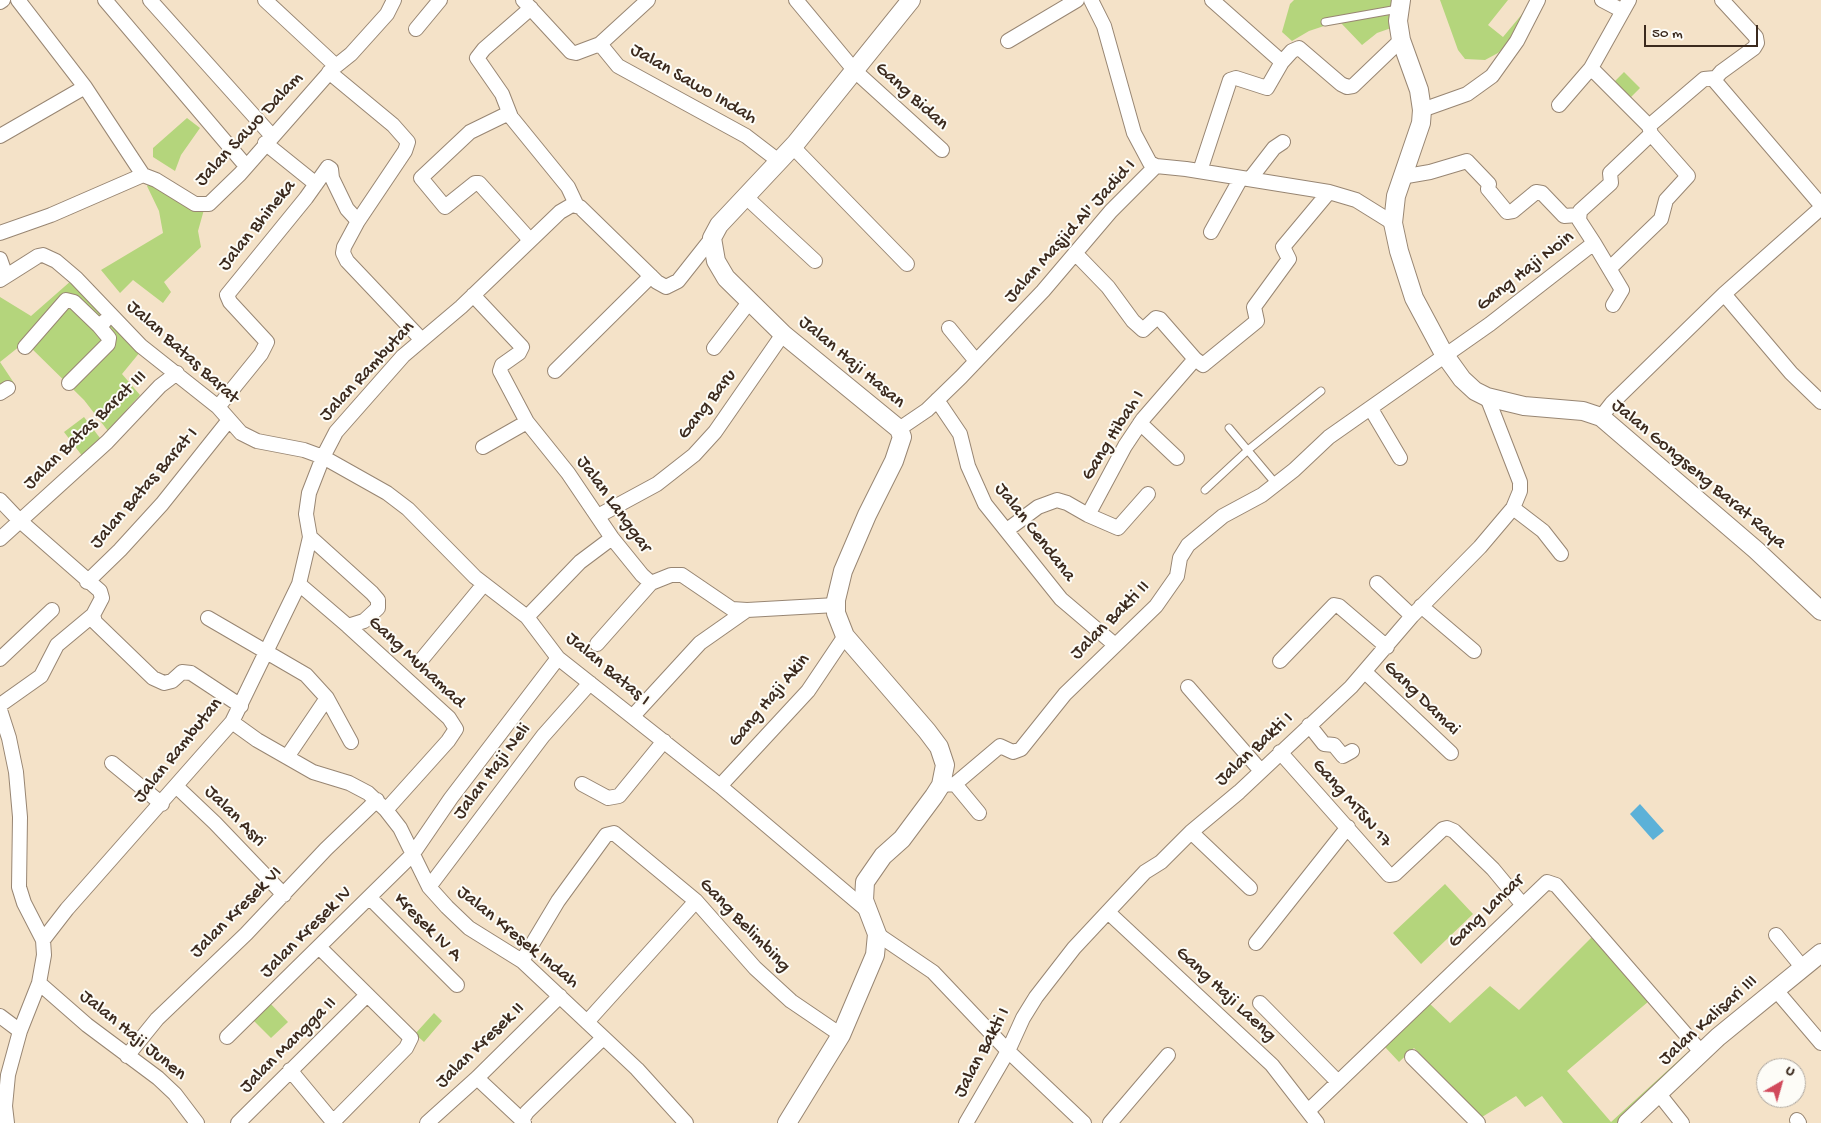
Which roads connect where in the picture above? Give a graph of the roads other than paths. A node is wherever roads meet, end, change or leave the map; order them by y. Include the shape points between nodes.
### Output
1 (18, 0) edge
2 (105, 0) edge
3 (150, 0) edge
4 (264, 0) edge
5 (394, 0) edge
6 (440, 0) edge
7 (648, 0) edge
8 (796, 0) edge
9 (911, 0) edge
10 (1077, 0) edge
11 (1090, 0) edge
12 (1212, 0) edge
13 (1538, 0) edge
14 (1602, 0) edge
15 (1722, 0) edge
16 (527, 4) edge
17 (1400, 4) edge
18 (1626, 6) edge
19 (1324, 22) dead end
20 (416, 29) dead end
21 (1401, 40) junction
22 (1008, 41) dead end
23 (600, 44) junction
24 (1282, 62) junction
25 (1591, 68) junction
26 (332, 69) junction
27 (855, 71) junction
28 (1715, 78) junction
29 (85, 87) junction
30 (1560, 105) dead end
31 (1422, 110) junction
32 (509, 113) junction
33 (1650, 130) junction
34 (0, 136) edge
35 (269, 140) junction
36 (1283, 142) dead end
37 (793, 147) junction
38 (942, 150) dead end
39 (780, 162) junction
40 (246, 166) junction
41 (1156, 166) junction
42 (1200, 171) junction
43 (143, 175) junction
44 (1401, 177) junction
45 (1246, 178) junction
46 (316, 184) junction
47 (1329, 192) junction
48 (746, 197) junction
49 (576, 204) junction
50 (1821, 207) edge
51 (1578, 215) junction
52 (358, 221) junction
53 (1393, 223) junction
54 (1211, 232) dead end
55 (0, 234) edge
56 (712, 238) junction
57 (530, 240) junction
58 (1594, 243) junction
59 (1075, 253) junction
60 (0, 259) edge
61 (815, 261) dead end
62 (907, 264) dead end
63 (1610, 268) junction
64 (651, 276) junction
65 (3, 278) edge
66 (1724, 294) junction
67 (473, 295) junction
68 (750, 301) junction
69 (1613, 305) dead end
70 (110, 314) junction
71 (99, 326) junction
72 (949, 328) dead end
73 (783, 334) junction
74 (422, 338) junction
75 (25, 347) dead end
76 (714, 348) dead end
77 (1444, 354) junction
78 (1195, 359) junction
79 (976, 361) junction
80 (555, 371) dead end
81 (177, 373) junction
82 (69, 383) dead end
83 (1321, 391) dead end
84 (1487, 397) junction
85 (937, 400) junction
86 (1821, 402) edge
87 (218, 407) junction
88 (1371, 409) junction
89 (1601, 417) junction
90 (229, 420) junction
91 (527, 422) junction
92 (1140, 423) junction
93 (1230, 428) dead end
94 (899, 429) junction
95 (484, 447) dead end
96 (1248, 450) junction
97 (323, 456) junction
98 (1177, 458) dead end
99 (1400, 458) dead end
100 (1276, 484) junction
101 (1205, 490) dead end
102 (1148, 494) dead end
103 (0, 500) edge
104 (1513, 508) junction
105 (1088, 515) junction
106 (598, 516) junction
107 (19, 520) junction
108 (1007, 530) junction
109 (310, 536) junction
110 (612, 538) junction
111 (0, 539) edge
112 (1561, 554) dead end
113 (87, 582) junction
114 (652, 583) junction
115 (1377, 583) dead end
116 (299, 584) junction
117 (484, 584) junction
118 (836, 605) junction
119 (52, 610) dead end
120 (747, 610) junction
121 (1417, 611) junction
122 (1821, 611) edge
123 (93, 615) junction
124 (527, 617) junction
125 (208, 618) dead end
126 (348, 626) junction
127 (845, 636) junction
128 (597, 644) dead end
129 (1114, 644) junction
130 (1386, 646) junction
131 (268, 651) junction
132 (1474, 651) dead end
133 (0, 658) edge
134 (558, 658) junction
135 (422, 660) dead end
136 (1280, 661) dead end
137 (1365, 672) junction
138 (590, 683) junction
139 (1188, 687) dead end
140 (327, 698) junction
141 (241, 706) junction
142 (0, 712) edge
143 (633, 716) junction
144 (232, 722) junction
145 (1309, 725) junction
146 (456, 729) joint
147 (664, 741) junction
148 (351, 742) dead end
149 (1352, 751) dead end
150 (1280, 752) junction
151 (1451, 753) dead end
152 (287, 757) junction
153 (112, 763) dead end
154 (1261, 771) junction
155 (582, 784) dead end
156 (948, 784) junction
157 (720, 786) junction
158 (177, 787) junction
159 (162, 804) junction
160 (382, 805) junction
161 (979, 813) dead end
162 (1348, 827) junction
163 (1191, 832) junction
164 (412, 855) junction
165 (429, 887) junction
166 (1250, 888) dead end
167 (284, 895) junction
168 (370, 898) junction
169 (696, 901) junction
170 (1522, 904) junction
171 (1108, 913) junction
172 (873, 923) junction
173 (1776, 935) dead end
174 (43, 940) junction
175 (1256, 943) dead end
176 (320, 948) junction
177 (1821, 953) edge
178 (522, 961) junction
179 (1803, 968) junction
180 (39, 983) junction
181 (457, 985) dead end
182 (1775, 990) junction
183 (367, 995) junction
184 (560, 996) junction
185 (1260, 1003) dead end
186 (0, 1016) edge
187 (587, 1022) junction
188 (20, 1031) junction
189 (841, 1035) junction
190 (226, 1038) dead end
191 (603, 1038) junction
192 (1821, 1043) edge
193 (1008, 1051) junction
194 (1702, 1053) junction
195 (1168, 1055) dead end
196 (127, 1056) junction
197 (1412, 1057) dead end
198 (290, 1070) junction
199 (477, 1078) junction
200 (1338, 1082) junction
201 (1659, 1094) junction
202 (1308, 1111) junction
203 (523, 1121) edge
204 (334, 1122) edge
205 (7, 1123) edge
206 (197, 1123) edge
207 (238, 1123) edge
208 (428, 1123) edge
209 (686, 1123) edge
210 (788, 1123) edge
211 (966, 1123) edge
212 (1084, 1123) edge
213 (1110, 1123) edge
214 (1317, 1123) edge
215 (1478, 1123) edge
216 (1628, 1123) edge
217 (1682, 1123) edge

1 - 29 street
2 - 40 street
3 - 35 street
4 - 26 street
5 - 26 street via 387,14 351,54
6 - 20 street
7 - 23 street
8 - 27 street, Gang Bidan
9 - 27 street
10 - 22 street
11 - 41 street via 1104,26 1134,133 1150,163
12 - 24 street
13 - 31 street via 1517,41 1492,76 1467,94
14 - 18 street
15 - 28 street via 1756,37 1757,43
16 - 23 street via 571,52 580,53
16 - 32 street via 477,57 502,94
17 - 19 lane
17 - 21 street, Jalan Gongseng Barat Raya
18 - 25 street
21 - 24 street via 1353,86 1340,84 1299,48
21 - 31 street, Jalan Gongseng Barat Raya via 1419,90
23 - 39 street, Jalan Sawo Indah via 618,66 746,136
24 - 42 street via 1267,88 1236,78 1230,80
25 - 30 street
25 - 33 street
26 - 35 street, Jalan Sawo Dalam
26 - 52 street, Jalan Sawo Dalam via 408,142
27 - 37 street
27 - 38 street, Gang Bidan
28 - 33 street via 1704,79
28 - 50 street via 1722,92
29 - 34 street
29 - 43 street
31 - 44 street, Jalan Gongseng Barat Raya via 1421,124
32 - 49 street via 568,187
32 - 57 street via 470,132 420,178 446,207 479,183
33 - 51 street, Gang Haji Noin via 1610,173 1611,183
33 - 63 street via 1688,176 1666,200 1661,219
35 - 40 street, Jalan Sawo Dalam
35 - 46 street
36 - 45 street
37 - 39 street
37 - 62 street
39 - 48 street
40 - 43 street, Jalan Sawo Dalam via 209,204 201,206
41 - 42 street, Jalan Masjid Al' Jadid I
41 - 59 street, Jalan Masjid Al' Jadid I
42 - 45 street, Jalan Masjid Al' Jadid I
43 - 55 street
44 - 51 street via 1467,161 1489,184 1488,189 1507,212 1513,211 1536,192 1542,193 1564,216
44 - 53 street, Jalan Gongseng Barat Raya
45 - 47 street, Jalan Masjid Al' Jadid I
45 - 54 street
46 - 52 street, Jalan Bhineka via 327,167 330,168 347,209
46 - 87 street, Jalan Bhineka via 229,291 227,298 267,342
47 - 53 street, Jalan Masjid Al' Jadid I via 1356,200
47 - 78 street via 1283,246 1289,258 1254,307 1257,321 1204,364
48 - 56 street via 719,225
48 - 61 street
49 - 57 street, Jalan Rambutan via 560,212
49 - 64 street
50 - 66 street
51 - 58 street, Gang Haji Noin
52 - 74 street via 344,247 343,256
53 - 77 street, Jalan Gongseng Barat Raya via 1414,298
56 - 64 street via 674,284 662,285
56 - 68 street, Jalan Haji Hasan via 719,269
57 - 67 street, Jalan Rambutan
58 - 63 street
58 - 77 street, Gang Haji Noin via 1490,324
59 - 78 street via 1143,330 1156,318 1160,319
59 - 79 street, Jalan Masjid Al' Jadid I
60 - 65 street
63 - 69 street via 1622,290
64 - 80 street
65 - 70 street, Jalan Batas Barat via 43,255 62,265
66 - 86 street via 1791,373
66 - 89 street
67 - 74 street, Jalan Rambutan
67 - 91 street, Jalan Langgar via 522,347 502,365 500,371
68 - 73 street, Jalan Haji Hasan
68 - 76 street
70 - 71 street
70 - 81 street, Jalan Batas Barat via 142,346
71 - 75 street via 74,302 66,300
71 - 82 street via 109,338 108,344
72 - 79 street
73 - 94 street, Jalan Haji Hasan
73 - 106 street, Gang Baru via 715,432 694,454 657,484
74 - 97 street, Jalan Rambutan via 336,432
77 - 84 street, Jalan Gongseng Barat Raya via 1462,379
77 - 88 street, Jalan Bakti II
78 - 92 street, Gang Hibah I
79 - 85 street, Jalan Masjid Al' Jadid I
81 - 87 street, Jalan Batas Barat
81 - 107 street, Jalan Batas Barat III via 160,386 107,442
83 - 96 lane
84 - 89 street, Jalan Gongseng Barat Raya via 1524,406 1583,411
84 - 104 street, Jalan Bakti I via 1520,482 1520,492
85 - 94 street, Jalan Masjid Al' Jadid I
85 - 108 street, Jalan Cendana via 960,434 978,491
87 - 90 street, Jalan Batas Barat
88 - 99 street
88 - 100 street, Jalan Bakti II via 1329,437
89 - 122 street, Jalan Gongseng Barat Raya via 1756,550
90 - 97 street, Jalan Batas Barat via 241,433 257,442
90 - 113 street, Jalan Batas Barat I via 156,511
91 - 95 street
91 - 106 street, Jalan Langgar
92 - 98 street
92 - 105 street, Gang Hibah I
93 - 96 lane
94 - 118 street, Jalan Haji Hasan via 902,437 897,454 847,561
96 - 100 lane
96 - 101 lane
97 - 109 street, Jalan Rambutan via 309,493 306,514
97 - 117 street, Jalan Batas I via 408,509
100 - 129 street, Jalan Bakti II via 1252,502 1223,516 1188,545 1180,558 1177,576 1166,593 1144,619
102 - 105 street via 1118,528
103 - 107 street
104 - 112 street via 1543,531
104 - 121 street, Jalan Bakti I
105 - 108 street via 1057,500 1038,507
106 - 110 street, Jalan Langgar
107 - 111 street, Jalan Batas Barat III
107 - 113 street
108 - 129 street, Jalan Cendana via 1061,599
109 - 116 street, Jalan Rambutan
109 - 126 street, Gang Muhamad via 378,600 378,608 368,618
110 - 114 street, Jalan Langgar via 642,576
110 - 124 street via 580,562
113 - 123 street via 102,596
114 - 120 street via 682,575 732,609
114 - 128 street
115 - 121 street
116 - 126 street, Gang Muhamad
116 - 131 street, Jalan Rambutan
117 - 124 street, Jalan Batas I
117 - 135 street
118 - 120 street
118 - 127 street, Jalan Haji Hasan
119 - 133 street
120 - 143 street via 700,643
121 - 130 street, Jalan Bakti I
121 - 132 street
123 - 141 street via 95,622 158,681 172,681 182,672 192,672
123 - 142 street via 57,645 41,676
124 - 134 street, Jalan Batas I
125 - 131 street
126 - 146 street, Gang Muhamad via 449,718
127 - 156 street, Jalan Haji Hasan via 939,747 946,765
127 - 157 street, Gang Haji Akin via 808,691
129 - 156 street, Jalan Bakti II via 1065,694 1021,749 1013,752 1003,746 996,748
130 - 136 street via 1334,605
130 - 137 street, Jalan Bakti I
131 - 140 street via 306,675
131 - 141 street, Jalan Rambutan
134 - 138 street, Jalan Batas I
134 - 164 street, Jalan Kresek IV via 451,798
137 - 145 street, Jalan Bakti I
137 - 151 street, Gang Damai
138 - 143 street, Jalan Batas I
138 - 165 street, Jalan Haji Neli via 543,736
139 - 154 street
140 - 148 street
140 - 152 street
141 - 144 street, Jalan Rambutan
142 - 174 street via 16,772 20,817 19,887
143 - 147 street, Jalan Batas I
144 - 152 street, Jalan Kresek Indah
144 - 158 street, Jalan Rambutan
145 - 149 street via 1324,744 1334,745 1343,756
145 - 150 street, Jalan Bakti I
146 - 160 street, Jalan Kresek VI via 448,741
147 - 155 street via 619,796 608,798
147 - 157 street, Jalan Batas I
150 - 154 street, Jalan Bakti I
150 - 162 street, Gang MTSN 17
152 - 160 street, Jalan Kresek Indah via 313,772 358,787
153 - 159 street
154 - 163 street, Jalan Bakti I
156 - 161 street
156 - 172 street, Jalan Haji Hasan via 868,875 863,894
157 - 172 street, Jalan Batas I
158 - 159 street, Jalan Rambutan
158 - 167 street, Jalan Asri
159 - 174 street, Jalan Rambutan
160 - 164 street, Jalan Kresek Indah via 400,828
160 - 167 street, Jalan Kresek VI via 326,849
162 - 170 street, Gang MTSN 17 via 1389,875 1395,874 1447,828 1454,831 1493,869
162 - 175 street
163 - 166 street
163 - 171 street, Jalan Bakti I via 1146,872
164 - 165 street, Jalan Kresek Indah
164 - 168 street, Jalan Kresek IV
165 - 178 street, Jalan Kresek Indah via 470,928
167 - 196 street, Jalan Kresek VI via 156,1019
168 - 176 street, Jalan Kresek IV
168 - 181 street, Kresek IV A
169 - 178 street, Gang Belimbing via 623,838 614,833 606,835 558,901
169 - 187 street
169 - 189 street, Gang Belimbing via 756,968 791,1001
170 - 194 street, Gang Lancar via 1545,882 1556,885
170 - 200 street, Gang Lancar
171 - 193 street, Jalan Bakti I via 1049,978 1023,1018
171 - 202 street, Gang Haji Laeng via 1266,1060
172 - 189 street, Jalan Haji Hasan via 875,955
172 - 193 street, Jalan Batas I via 933,972
173 - 179 street
174 - 180 street
176 - 183 street
176 - 190 street, Jalan Kresek IV
177 - 179 street, Jalan Kalisari III
178 - 184 street, Jalan Kresek Indah
179 - 182 street, Jalan Kalisari III
180 - 188 street
180 - 196 street, Jalan Haji Junen
182 - 192 street
182 - 194 street, Jalan Kalisari III
183 - 198 street, Jalan Mangga II
183 - 204 street via 409,1035 410,1042
184 - 187 street, Jalan Kresek Indah
184 - 199 street, Jalan Kresek II
185 - 200 street
186 - 188 street
187 - 191 street, Jalan Kresek Indah
188 - 205 street via 8,1075
189 - 210 street, Jalan Haji Hasan
191 - 203 street via 527,1112
191 - 209 street, Jalan Kresek Indah via 637,1069
193 - 211 street, Jalan Bakti I
193 - 212 street, Jalan Batas I
194 - 201 street, Jalan Kalisari III
195 - 213 street
196 - 206 street, Jalan Haji Junen via 175,1094
197 - 215 street
198 - 204 street
198 - 207 street, Jalan Mangga II
199 - 203 street
199 - 208 street, Jalan Kresek II
200 - 202 street, Gang Lancar
201 - 216 street, Jalan Kalisari III
201 - 217 street
202 - 214 street, Gang Haji Laeng

